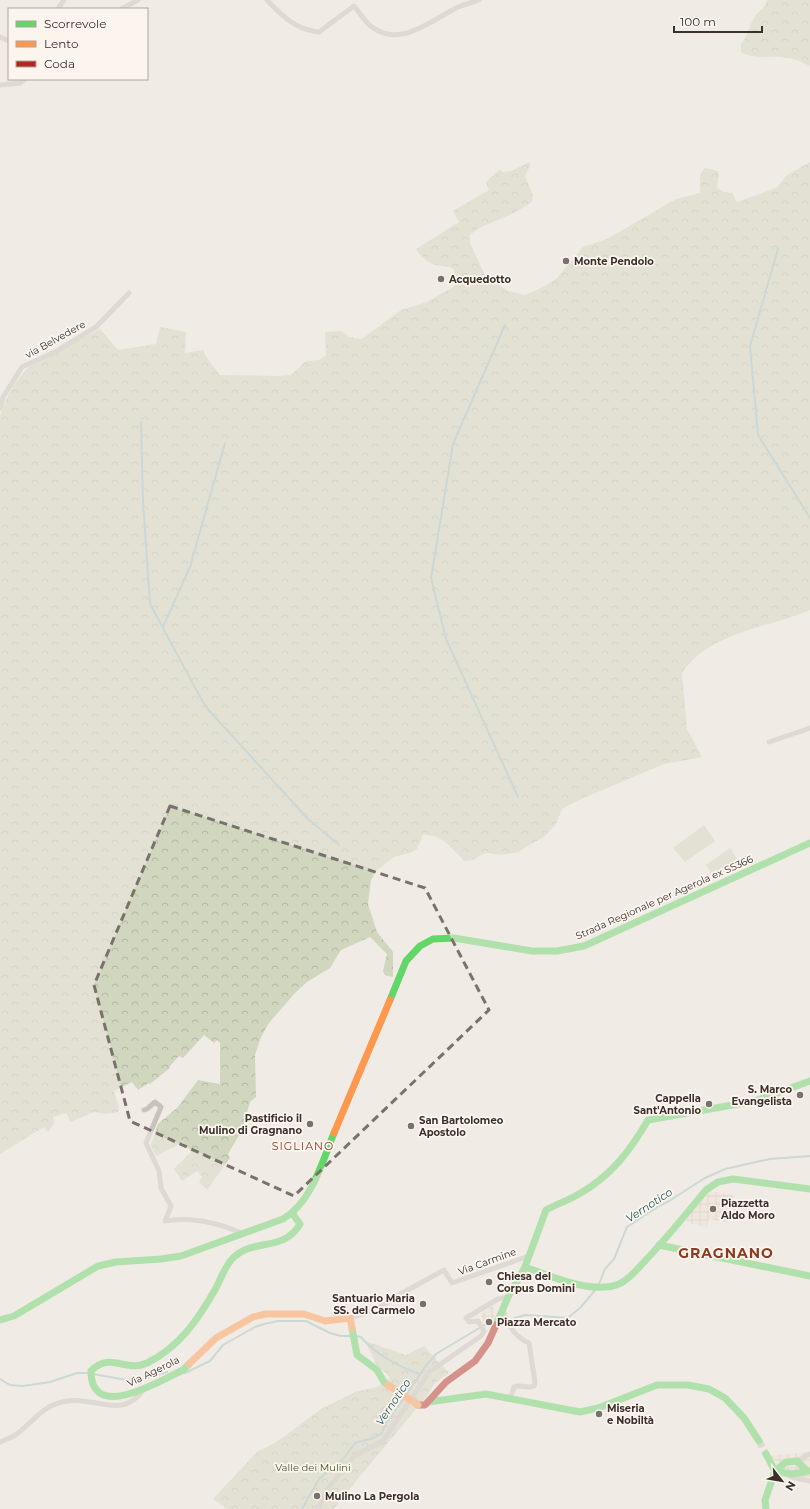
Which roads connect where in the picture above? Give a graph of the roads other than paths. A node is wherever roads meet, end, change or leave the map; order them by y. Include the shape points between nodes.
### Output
1 (138, 0) edge
2 (267, 0) edge
3 (479, 0) edge
4 (123, 8) edge
5 (24, 80) edge
6 (0, 85) edge
7 (129, 293) dead end
8 (0, 408) edge
9 (810, 728) edge
10 (769, 742) dead end
11 (810, 843) edge
12 (810, 1082) edge
13 (144, 1110) dead end
14 (810, 1189) edge
15 (292, 1214) junction
16 (244, 1234) junction
17 (659, 1244) junction
18 (529, 1256) junction
19 (525, 1267) junction
20 (810, 1276) edge
21 (508, 1297) junction
22 (504, 1309) junction
23 (350, 1318) junction
24 (0, 1320) edge
25 (443, 1386) junction
26 (144, 1388) junction
27 (450, 1397) junction
28 (510, 1399) junction
29 (428, 1402) junction
30 (759, 1441) tunnel mouth
31 (0, 1442) edge
32 (766, 1454) tunnel mouth
33 (810, 1454) edge
34 (797, 1461) junction
35 (775, 1471) junction
36 (808, 1471) edge
37 (785, 1473) junction
38 (810, 1481) edge
39 (318, 1509) edge
40 (766, 1509) edge

1 - 4 street
2 - 3 street via 294,25 304,30 319,32 354,6 377,31 398,36 416,31 457,7
5 - 6 street via 20,83
7 - 8 street, via Belvedere via 96,327 57,351 22,367 2,397
9 - 10 street
11 - 15 street, Strada Regionale per Agerola ex SS366 via 584,946 570,950 554,953 535,952 454,938 434,940 416,948 406,961 316,1178 304,1201
12 - 18 street via 756,1101 648,1120 634,1146 615,1169 579,1194 546,1210
13 - 16 street via 155,1102 161,1107 146,1143 171,1206 165,1221 173,1219 210,1222
14 - 17 street via 733,1179 718,1182 706,1190
15 - 16 street, Strada Regionale per Agerola ex SS366 via 276,1224
15 - 26 street, Via Agerola via 300,1224 294,1232 276,1242 244,1250 231,1259 198,1319 178,1343 138,1367 102,1362 96,1365 92,1372 91,1382 97,1392 107,1396 130,1395
16 - 24 street, Strada Regionale per Agerola ex SS366 via 190,1254 168,1259 112,1262 98,1266 14,1316
17 - 19 street via 624,1282 607,1286 568,1283
17 - 20 street
18 - 19 street
18 - 23 street, Via Carmine via 452,1283 444,1270 375,1310
19 - 21 street
21 - 22 street
21 - 39 street via 498,1299 466,1318 469,1322 478,1321 484,1331 481,1336 428,1372 383,1441 354,1456 326,1491
22 - 25 street via 488,1342 475,1361
22 - 28 street via 508,1323 517,1337 529,1343 534,1382 534,1386 530,1388 519,1385 514,1387
23 - 26 street, Via Agerola via 325,1321 304,1314 266,1314 253,1317 216,1338 183,1370
23 - 29 street, bridge via 357,1356 377,1370 384,1382 418,1405 425,1405
25 - 27 street via 446,1396
25 - 29 street
26 - 31 street via 134,1400 122,1405 106,1406 80,1400 51,1404 14,1436
27 - 28 street via 481,1394
27 - 29 street
28 - 30 street via 580,1412 592,1411 649,1387 661,1384 687,1384 724,1397
32 - 35 street
33 - 34 street
34 - 35 street via 786,1462
34 - 36 street
35 - 37 street
35 - 40 street via 765,1500
36 - 37 street
37 - 38 street

